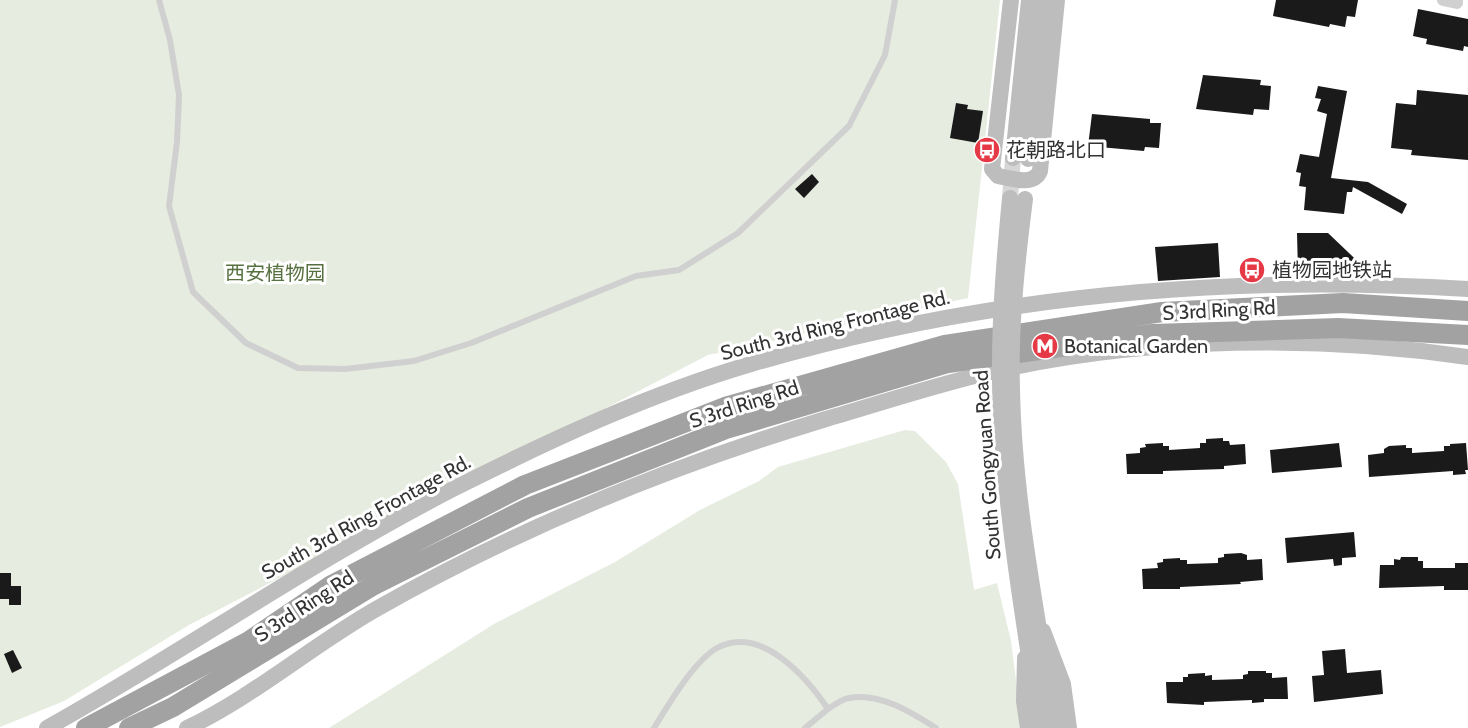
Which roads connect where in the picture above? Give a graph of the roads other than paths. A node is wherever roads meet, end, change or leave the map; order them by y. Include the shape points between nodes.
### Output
1 (159, 0) edge
2 (895, 0) edge
3 (1011, 0) edge
4 (1029, 0) edge
5 (1044, 0) edge
6 (1057, 0) edge
7 (1443, 0) edge
8 (1457, 0) edge
9 (1468, 289) edge
10 (1468, 311) edge
11 (1468, 335) edge
12 (1468, 357) edge
13 (1002, 369) junction
14 (828, 709) junction
15 (47, 728) edge
16 (87, 728) edge
17 (129, 728) edge
18 (186, 728) edge
19 (654, 728) edge
20 (805, 728) edge
21 (936, 728) edge
22 (1028, 728) edge
23 (1040, 728) edge
24 (1054, 728) edge
25 (1069, 728) edge

1 - 2 lane via 179,95 169,206 193,292 246,343 298,368 345,369 414,361 471,343 636,276 679,270 738,233 849,126 885,55
3 - 6 main road via 992,169 998,176 1030,180 1040,171
4 - 5 main road via 1021,159
7 - 8 street
9 - 15 main road, South 3rd Ring Frontage Rd. via 1399,285 1203,286 1082,296 957,316 748,365 623,410 454,489 372,533
10 - 16 highway, S 3rd Ring Rd via 1343,303 1162,312 945,345 725,407 525,485 330,586 249,641
11 - 17 highway, S 3rd Ring Rd, bridge via 1338,328 1153,334 948,363 726,429 528,508 374,585 173,708
12 - 13 main road via 1376,347 1261,344 1150,349
13 - 18 main road via 735,447 532,528 376,608
13 - 22 main road via 1011,577 1025,653
13 - 25 main road via 1041,624 1063,684
14 - 19 lane via 807,680 771,651 728,643 715,649 698,666
14 - 20 lane
14 - 21 lane via 846,698 881,700
23 - 24 main road, South Gongyuan Road, bridge via 1015,566 1003,447 999,327 1017,199 1012,392 1022,505

